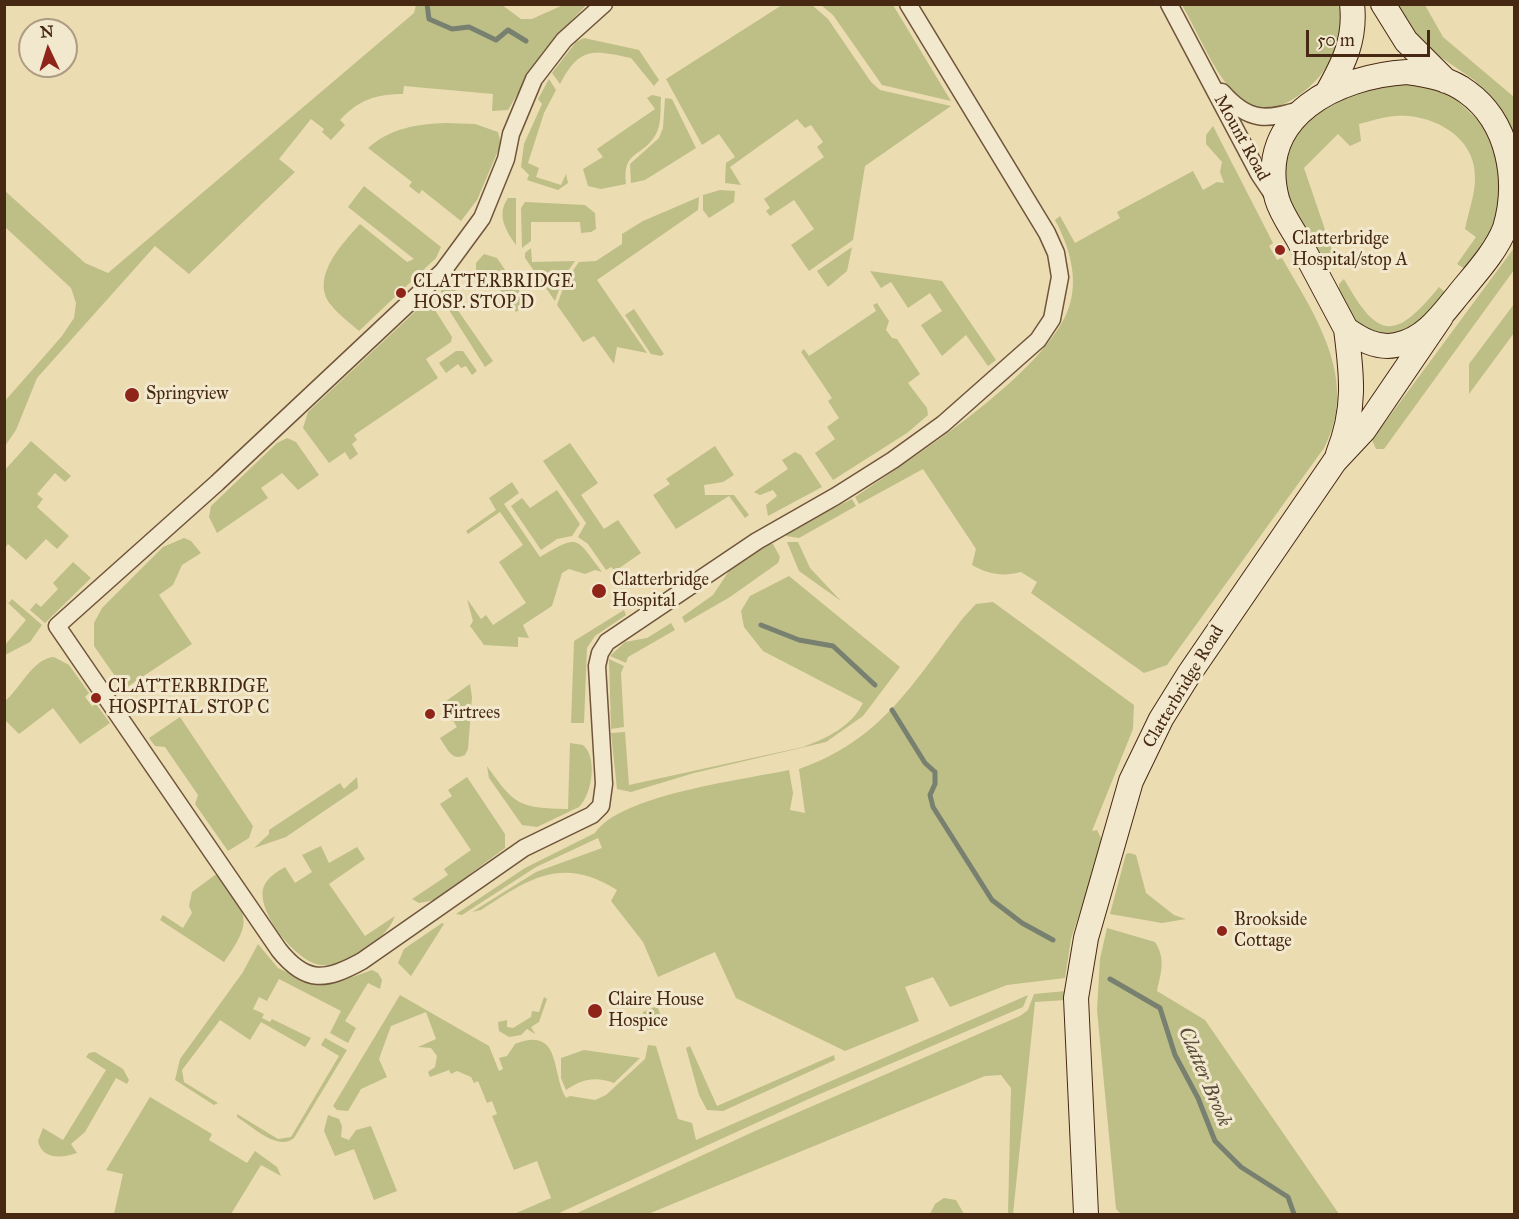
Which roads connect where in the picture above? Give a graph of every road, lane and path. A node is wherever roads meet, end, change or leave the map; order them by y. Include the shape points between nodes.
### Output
1 (604, 4) edge
2 (908, 4) edge
3 (1169, 4) edge
4 (1352, 4) edge
5 (1383, 4) edge
6 (1206, 73) junction
7 (1446, 81) junction
8 (1327, 93) junction
9 (1305, 108) junction
10 (1514, 184) edge
11 (1278, 202) junction
12 (1441, 317) junction
13 (1346, 329) junction
14 (1335, 461) junction
15 (1086, 1215) edge

1 - 2 street via 564,40 534,79 482,218 448,266 217,483 57,626 279,950 303,973 337,975 524,848 597,811 604,797 604,783 597,666 608,642 757,541 836,496 943,424 1038,340 1052,319 1060,278 1056,253 1047,233
3 - 6 street, Mount Road
4 - 8 main road via 1349,49
5 - 7 main road via 1406,41
6 - 9 street, Mount Road via 1236,108 1255,117 1276,117
6 - 11 street, Mount Road
7 - 8 main road via 1407,72 1381,74 1351,81
7 - 10 main road via 1467,92 1496,123 1509,151
8 - 9 main road
9 - 11 main road via 1288,124 1280,139 1274,163
10 - 12 main road via 1504,229 1479,270
11 - 13 main road
12 - 13 main road via 1422,334 1394,346 1362,341
12 - 14 main road, Clatterbridge Road via 1364,430
13 - 14 main road, Clatterbridge Road via 1353,401
14 - 15 main road, Clatterbridge Road via 1161,719 1131,781 1086,938 1076,998

